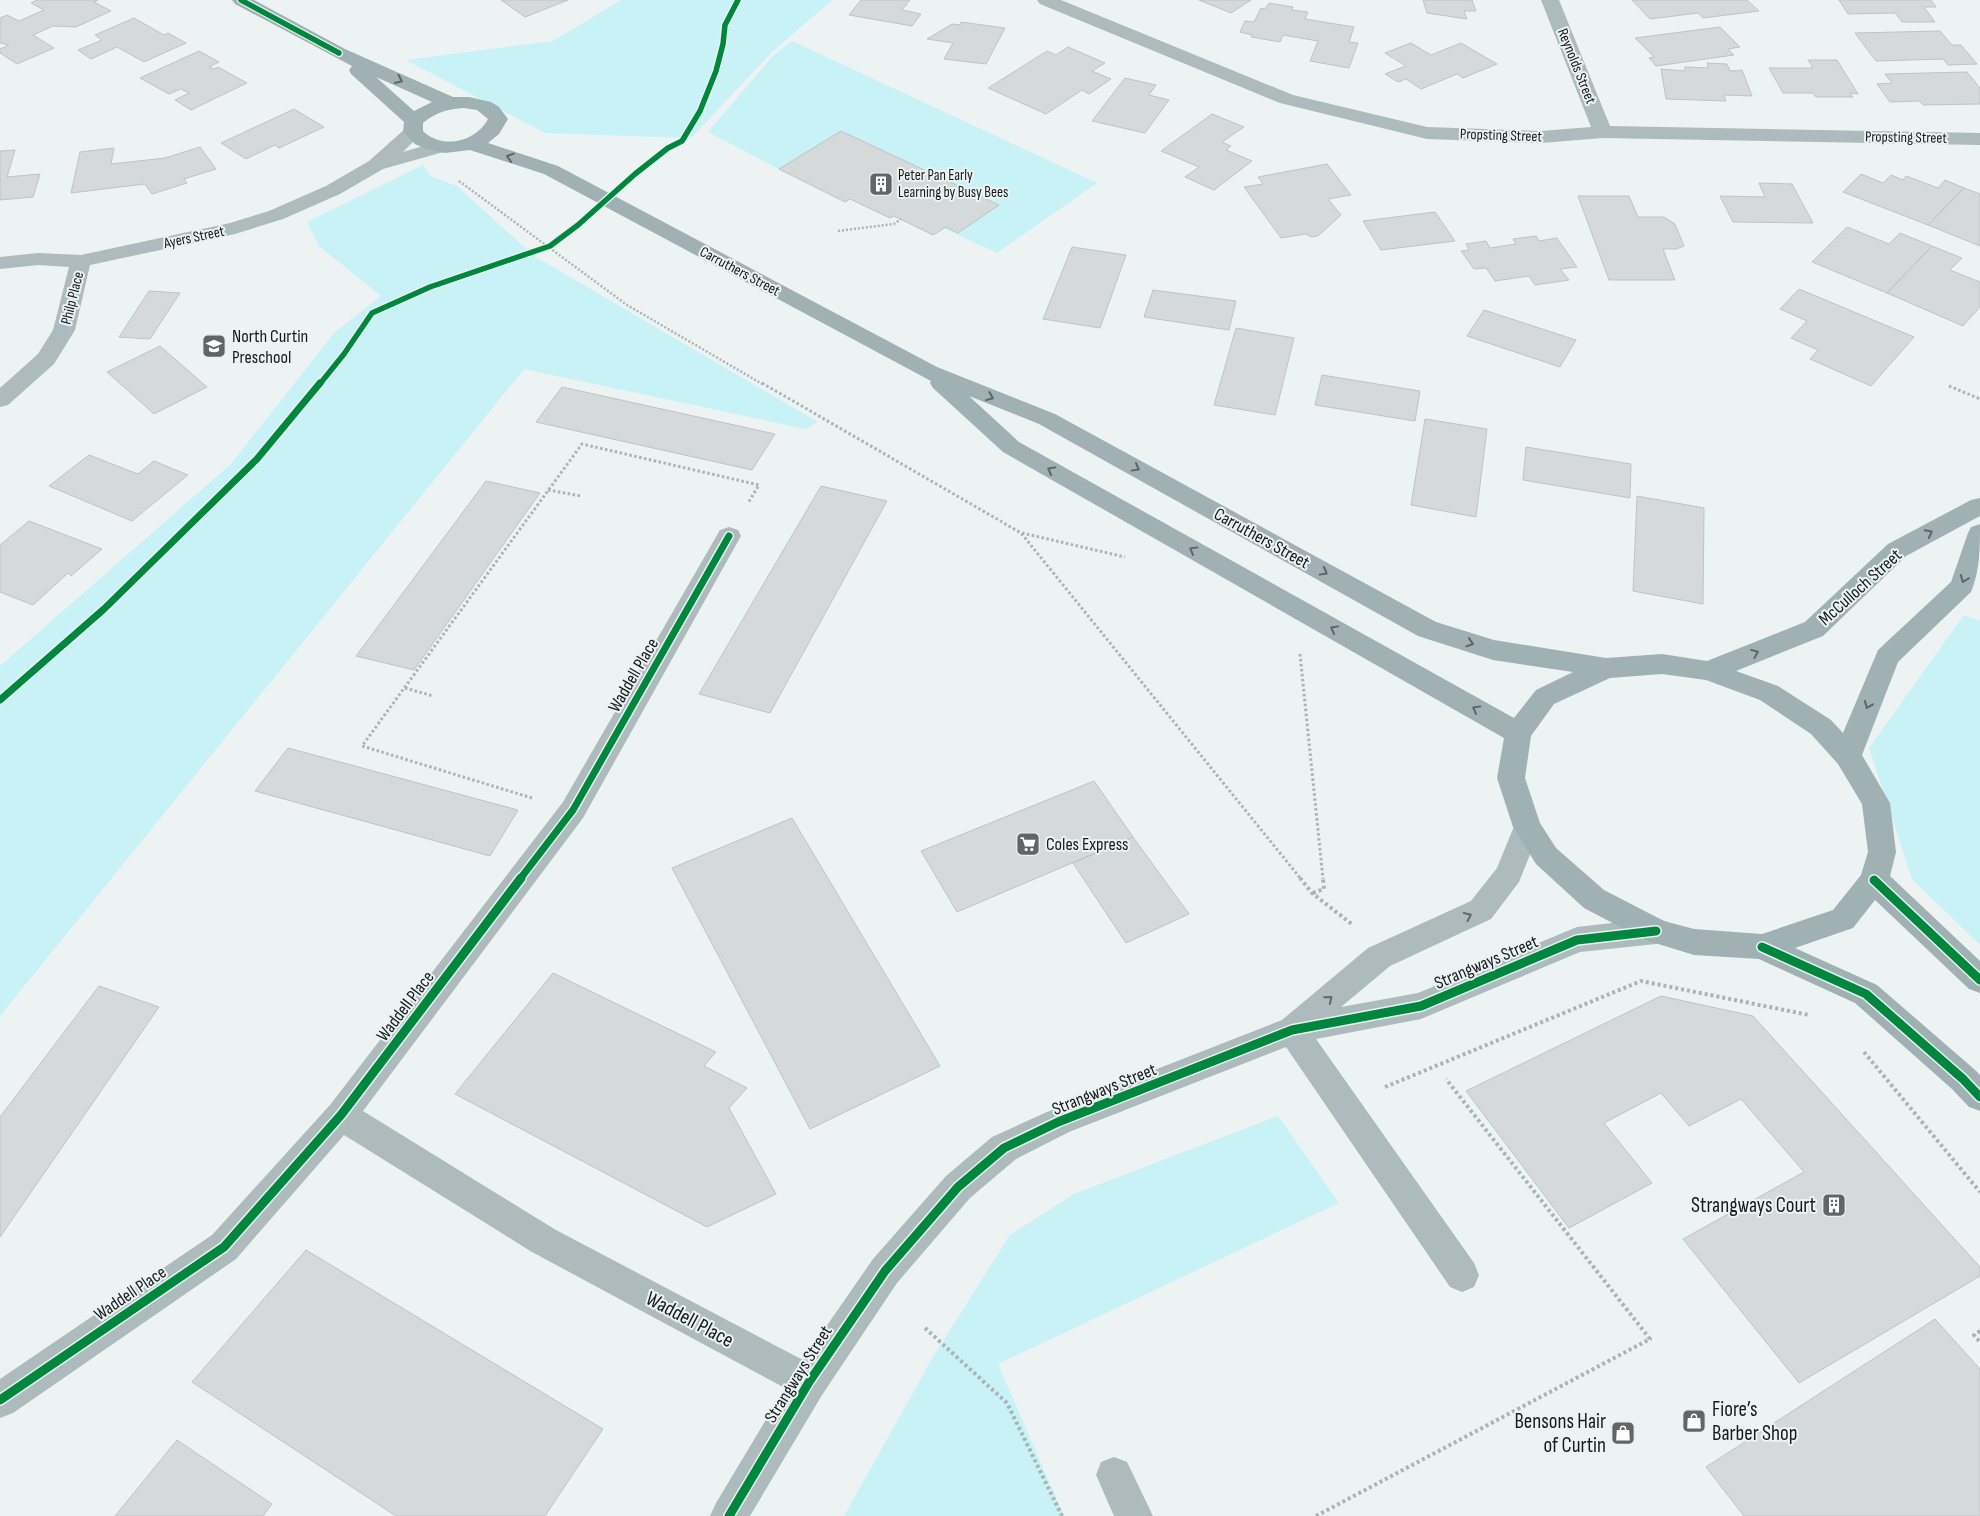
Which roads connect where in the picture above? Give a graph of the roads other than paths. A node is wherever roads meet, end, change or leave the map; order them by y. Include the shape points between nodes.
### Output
1 (241, 0) edge
2 (1046, 0) edge
3 (1550, 0) edge
4 (339, 53) junction
5 (450, 103) junction
6 (414, 127) junction
7 (509, 130) junction
8 (1603, 132) junction
9 (1980, 139) edge
10 (470, 143) junction
11 (440, 147) junction
12 (376, 166) junction
13 (551, 170) junction
14 (81, 260) junction
15 (0, 263) edge
16 (929, 372) junction
17 (0, 400) edge
18 (1980, 506) edge
19 (1980, 533) edge
20 (729, 536) road end
21 (1606, 668) junction
22 (1709, 671) junction
23 (1518, 733) junction
24 (1848, 756) junction
25 (1527, 828) junction
26 (1874, 880) junction
27 (1656, 931) junction
28 (1762, 947) junction
29 (1980, 980) edge
30 (1292, 1030) junction
31 (1980, 1097) edge
32 (341, 1115) junction
33 (1462, 1275) dead end
34 (809, 1382) junction
35 (0, 1400) edge
36 (1114, 1475) dead end
37 (729, 1516) edge
38 (1134, 1516) edge

1 - 4 main road
2 - 8 street, Propsting Street via 1287,99 1427,133 1541,137
3 - 8 street, Reynolds Street
4 -> 5 main road
4 - 6 main road
5 - 6 main road via 430,109
5 - 7 main road, Carruthers Street via 488,107
6 - 11 main road via 418,139
6 - 12 street, Ayers Street
7 - 10 main road via 491,132
7 - 13 main road, Carruthers Street
8 - 9 street, Propsting Street
10 - 11 main road
13 -> 10 main road, Carruthers Street
11 - 12 street, Ayers Street
12 - 14 street, Ayers Street via 333,190 235,228
13 - 16 main road, Carruthers Street
14 - 15 street, Ayers Street via 38,258
14 - 17 street, Philp Place via 64,330 46,359
16 -> 21 main road, Carruthers Street via 1047,419 1427,629 1493,650
23 -> 16 main road, Carruthers Street via 1011,447
22 -> 18 main road, McCulloch Street via 1814,630 1897,550
19 -> 24 main road via 1962,586 1887,657
20 - 32 street, Waddell Place via 573,810
21 - 22 main road via 1662,664
21 - 23 main road via 1545,697
22 - 24 main road via 1768,693 1821,727
23 - 25 main road via 1511,778
24 - 26 main road via 1876,804 1882,852
25 - 27 main road via 1546,856 1594,899
30 -> 25 street, Strangways Street via 1379,957 1481,910 1509,874
26 - 28 main road via 1843,919
26 - 29 main road
27 - 28 main road via 1694,942
27 - 30 street, Strangways Street via 1577,940 1421,1006
28 - 31 main road via 1866,994
30 - 33 street
30 - 34 street, Strangways Street via 1058,1122 1004,1148 958,1187 885,1271
32 - 34 street, Waddell Place via 544,1241
32 - 35 street, Waddell Place via 224,1247
34 - 37 street, Strangways Street
36 - 38 street

